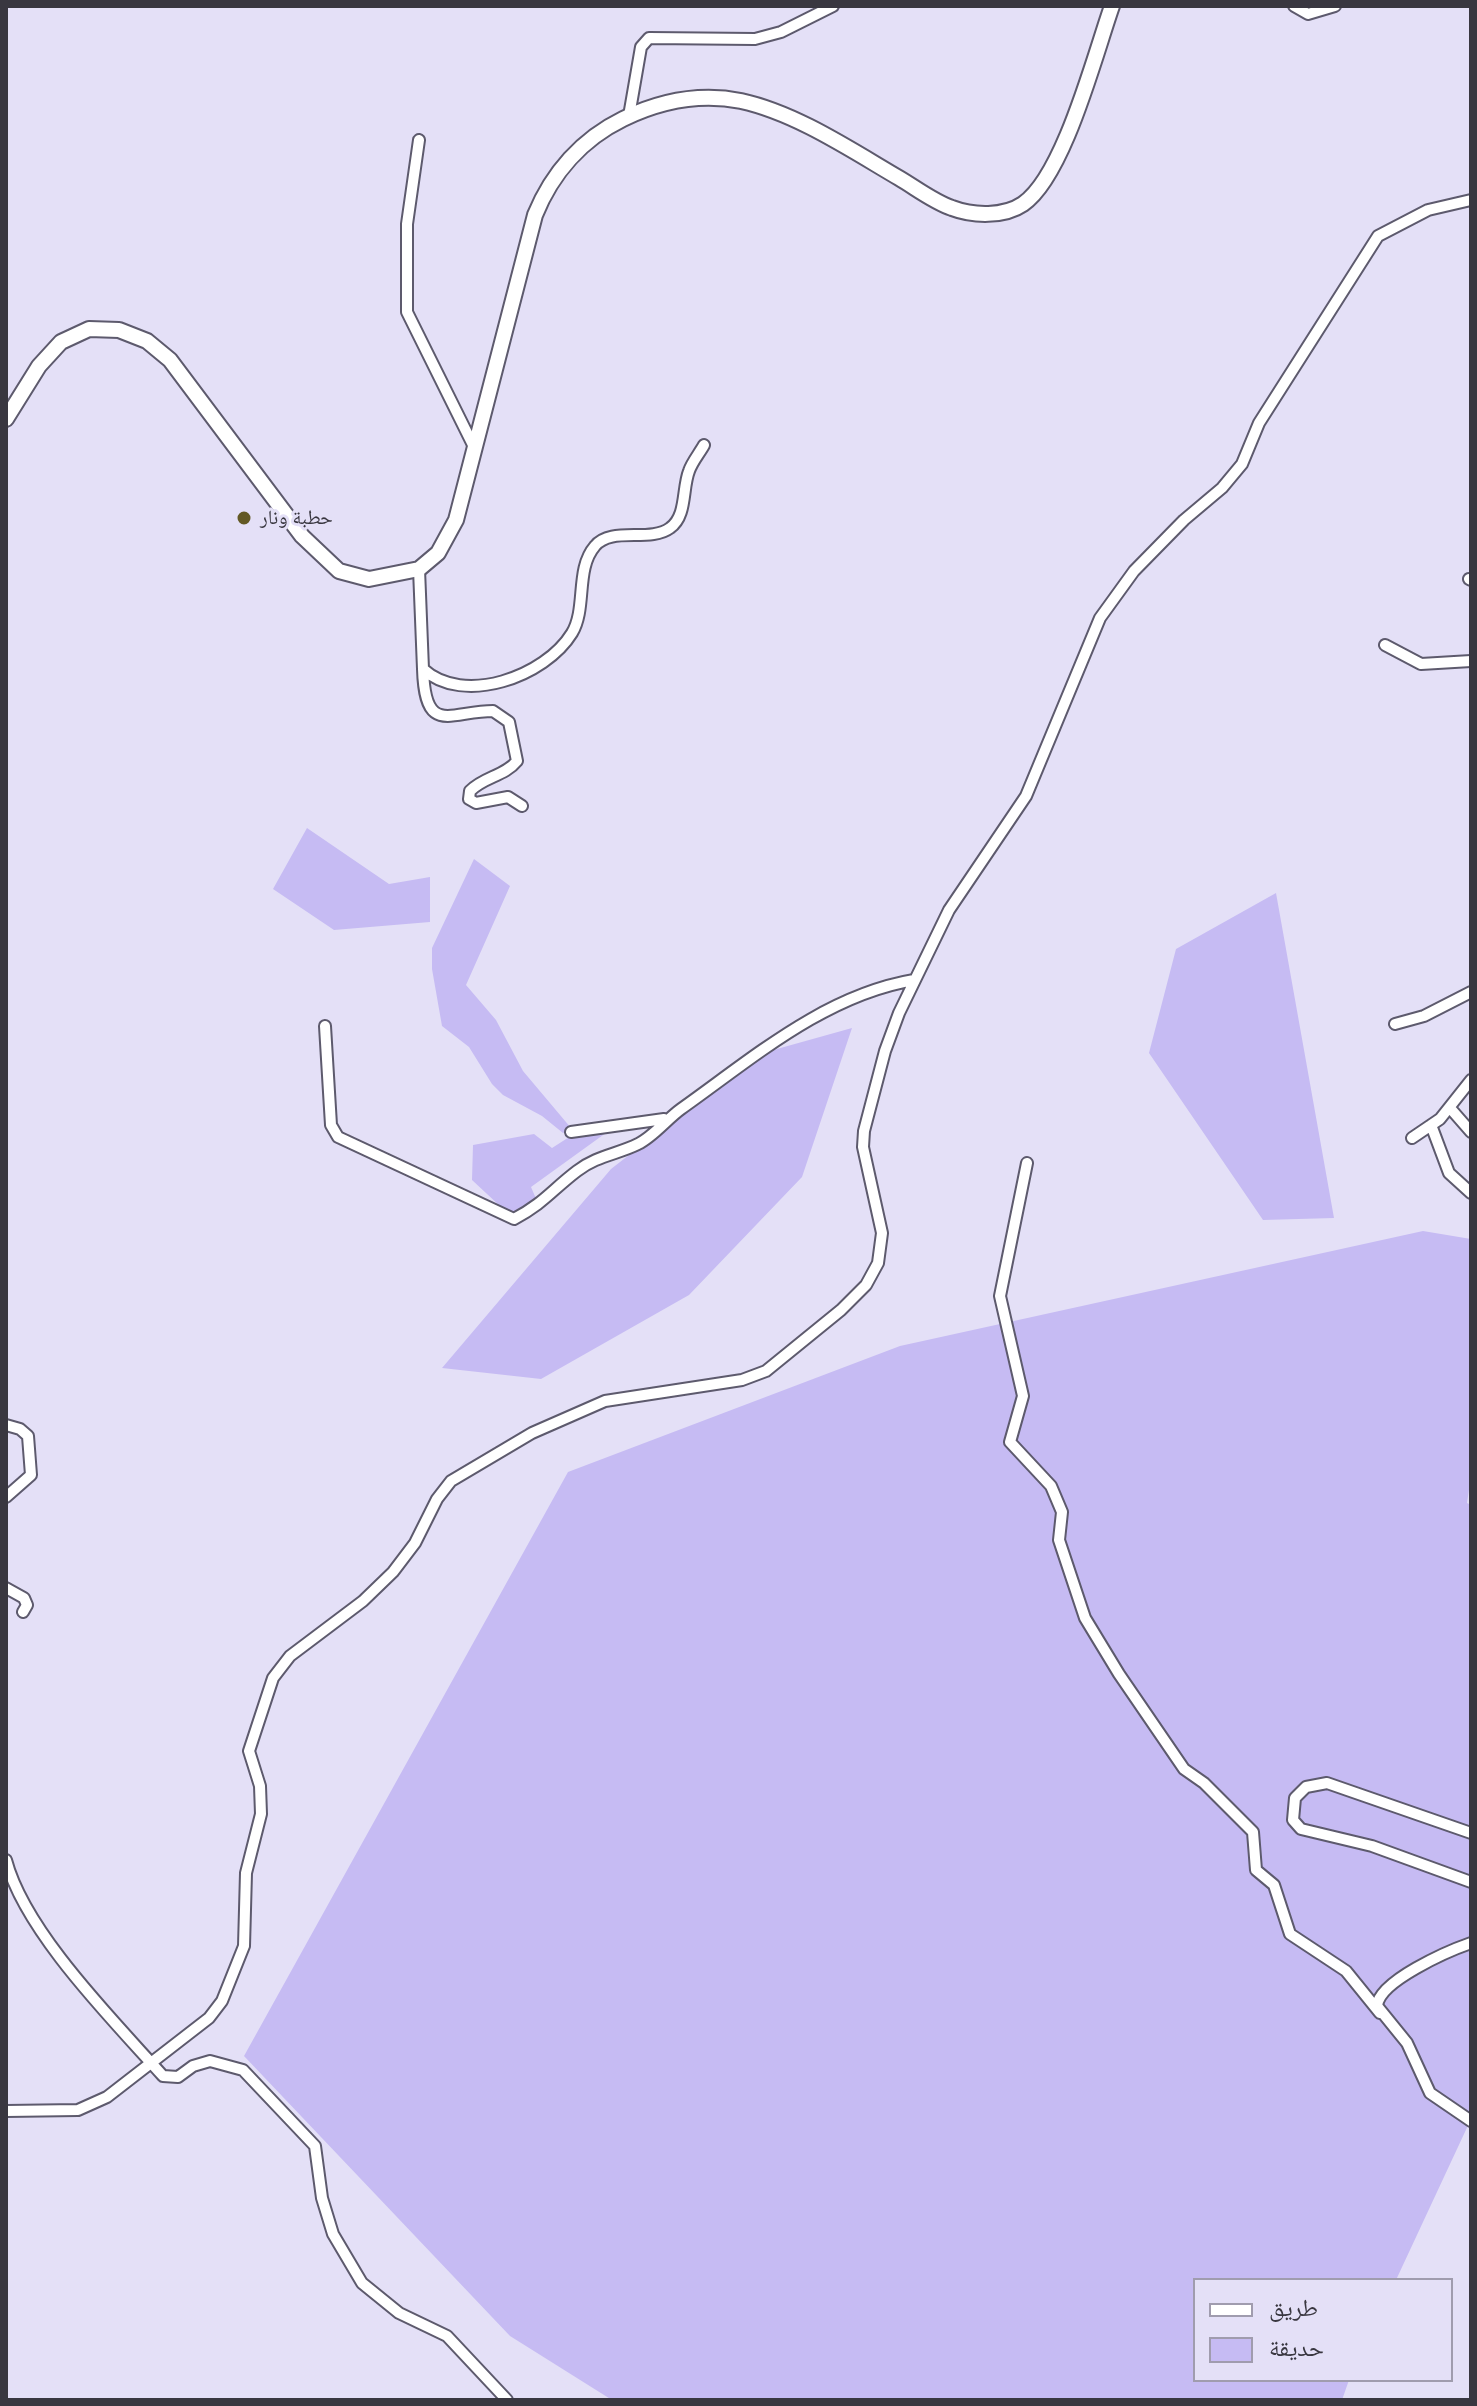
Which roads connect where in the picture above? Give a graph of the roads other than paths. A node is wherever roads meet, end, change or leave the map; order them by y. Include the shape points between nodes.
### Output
1 (833, 6) edge
2 (1112, 6) edge
3 (1294, 6) edge
4 (1335, 6) edge
5 (629, 116) junction
6 (419, 140) dead end
7 (1471, 200) edge
8 (6, 419) edge
9 (473, 445) junction
10 (704, 445) dead end
11 (419, 569) junction
12 (1385, 645) dead end
13 (1471, 661) edge
14 (423, 669) junction
15 (522, 806) dead end
16 (914, 980) junction
17 (1471, 992) edge
18 (1395, 1024) dead end
19 (325, 1026) dead end
20 (1471, 1080) edge
21 (1450, 1108) junction
22 (666, 1119) junction
23 (1431, 1125) junction
24 (571, 1132) dead end
25 (1471, 1132) edge
26 (1412, 1138) dead end
27 (1027, 1163) dead end
28 (1471, 1193) edge
29 (6, 1425) edge
30 (6, 1497) edge
31 (6, 1588) edge
32 (23, 1612) dead end
33 (1471, 1833) edge
34 (6, 1860) edge
35 (1471, 1882) edge
36 (1471, 1943) edge
37 (1380, 2013) junction
38 (151, 2063) junction
39 (6, 2111) edge
40 (1471, 2121) edge
41 (507, 2400) edge

1 - 5 street via 755,39 649,38 639,53
2 - 5 main road via 1060,154 1022,204 998,213 951,208 848,149 773,111 740,101 682,99
3 - 4 street via 1308,14
5 - 9 main road via 577,151 542,198
6 - 9 street via 407,224 407,312
7 - 16 street via 1428,210 1378,236 1259,423 1242,464 1162,541 1117,594 1088,644 1026,796 949,910
8 - 11 main road via 61,342 89,329 134,334 180,371 326,563 354,578 369,579
9 - 11 main road via 448,538
10 - 14 street via 689,470 674,525 660,533 607,538 595,545 584,575 579,619 562,646 546,659 506,679 464,686 439,682
11 - 14 street
12 - 13 street via 1421,664
14 - 15 street via 425,695 436,711 457,718 493,711 509,722 517,761 479,782 469,799 476,803 508,797
16 - 22 street via 861,993 799,1026
16 - 38 street via 885,1051 864,1131 882,1233 878,1263 866,1285 766,1371 742,1380 605,1401 465,1470 443,1490 393,1572 280,1666 249,1751 260,1786 261,1814 246,1873 244,1946 222,2001 209,2018
17 - 18 street
19 - 22 street via 331,1125 338,1137 514,1219 544,1203 577,1171 607,1153 640,1143
20 - 21 street
21 - 23 street
21 - 25 street
22 - 24 street
23 - 26 street
23 - 28 street via 1449,1173
27 - 37 street via 1000,1296 1023,1396 1010,1442 1051,1486 1062,1512 1059,1540 1085,1618 1119,1674 1184,1769 1253,1832 1256,1870 1274,1885 1290,1934 1346,1971
29 - 30 street via 28,1436 31,1475
31 - 32 street via 24,1598
33 - 35 street via 1327,1783 1306,1787 1293,1804 1293,1820 1301,1829 1372,1846
34 - 38 street via 17,1892 55,1949
36 - 37 street via 1382,1992
37 - 40 street via 1407,2043 1430,2093
38 - 39 street via 107,2097 78,2110
38 - 41 street via 172,2079 210,2061 243,2070 315,2146 333,2234 362,2283 399,2313 447,2336

